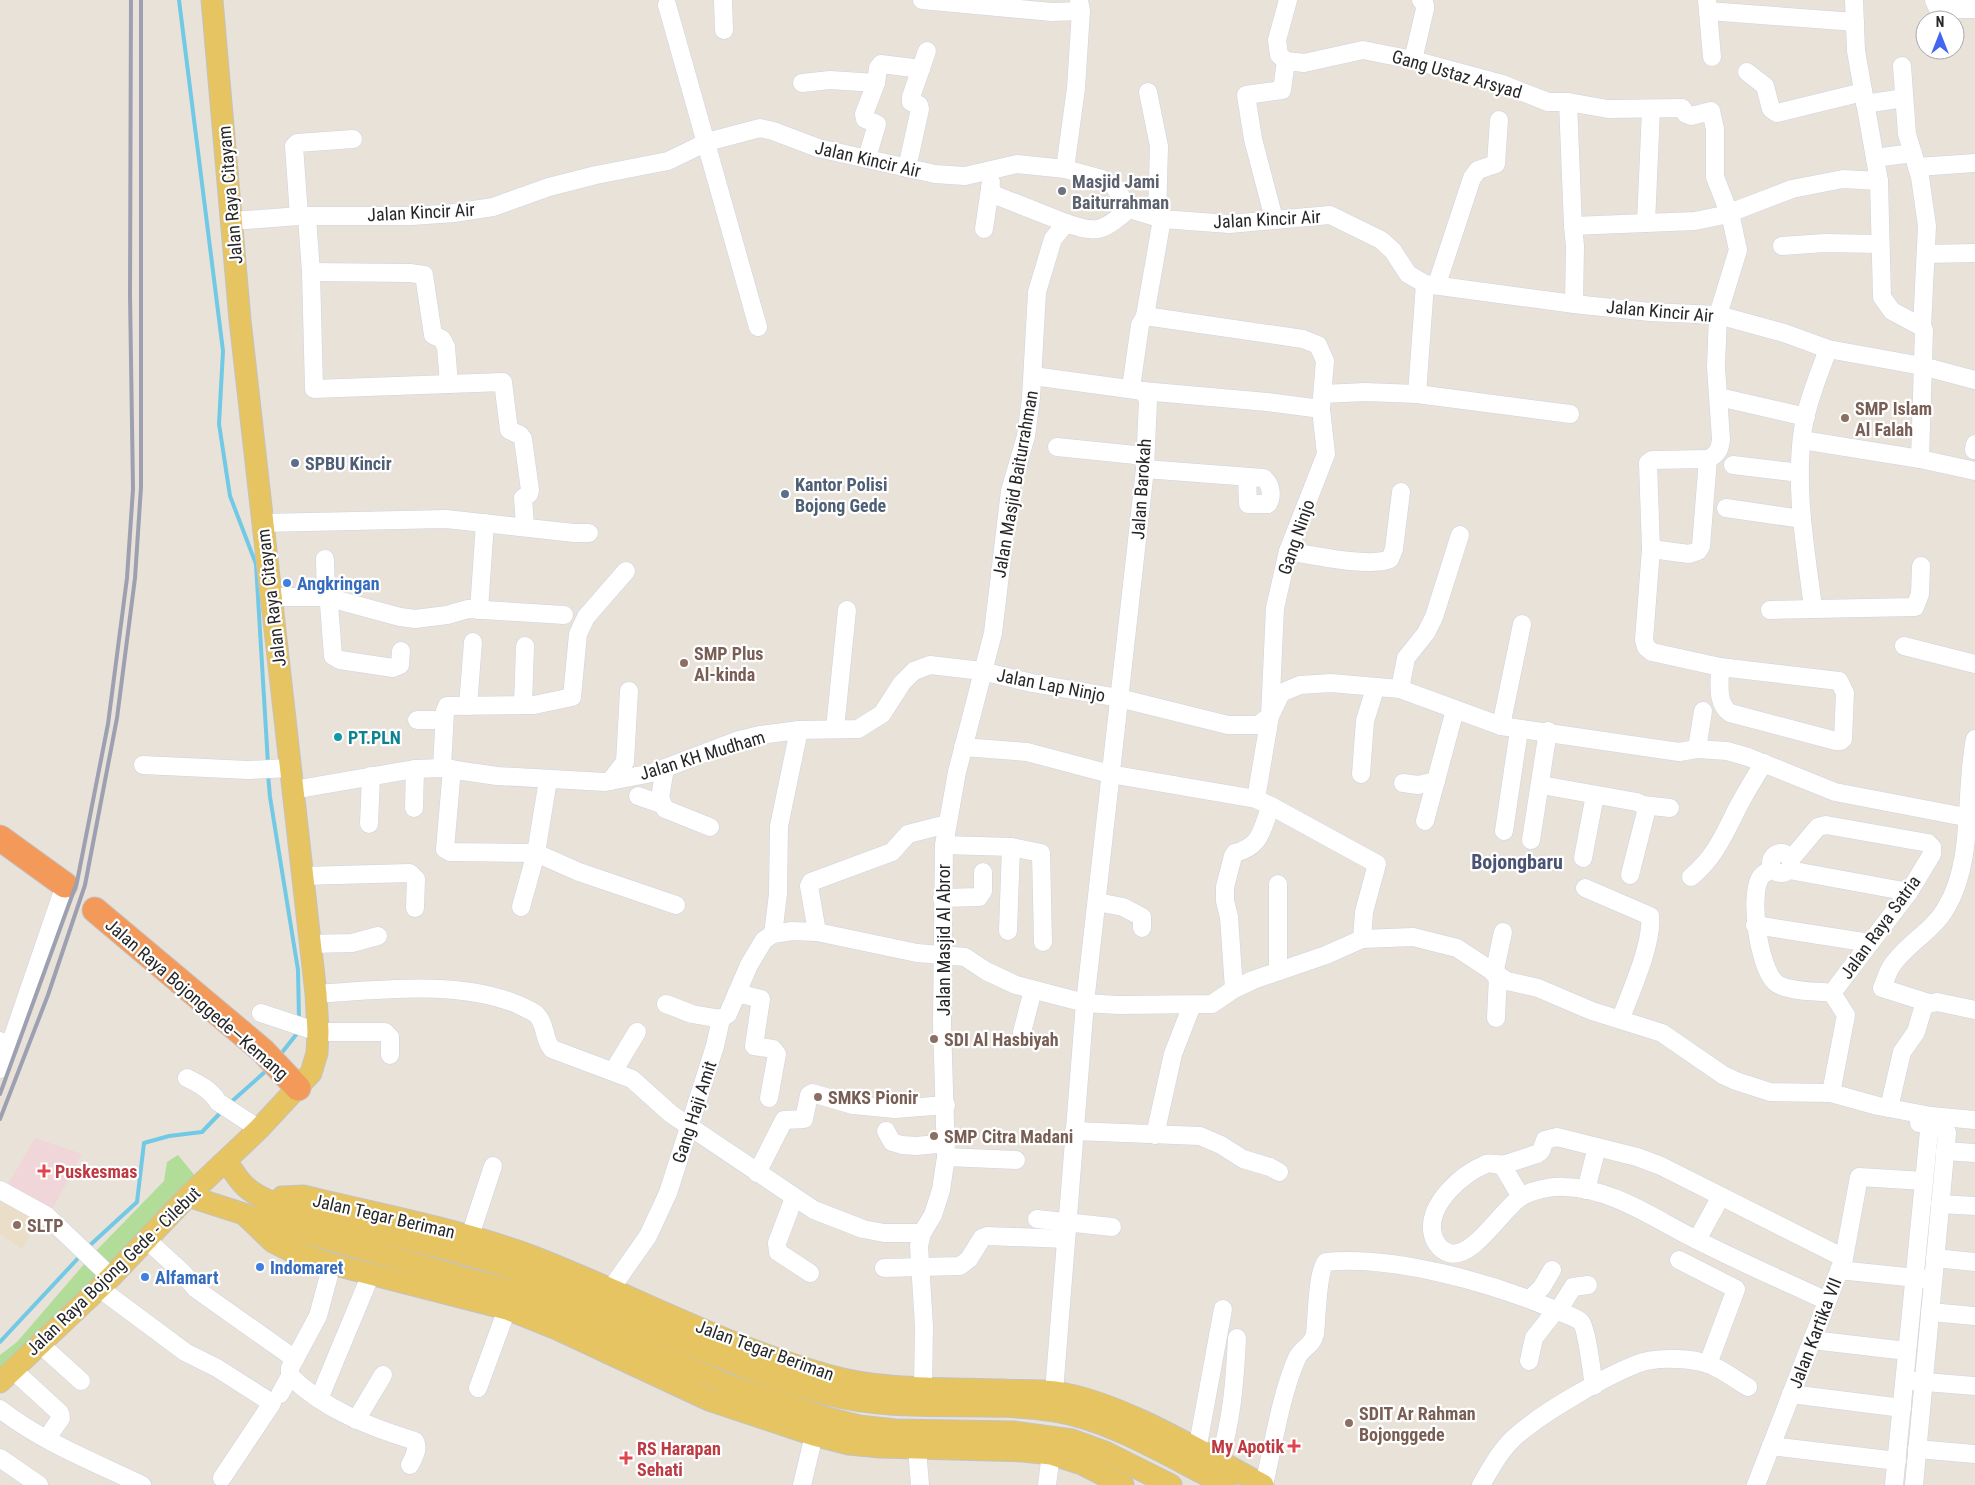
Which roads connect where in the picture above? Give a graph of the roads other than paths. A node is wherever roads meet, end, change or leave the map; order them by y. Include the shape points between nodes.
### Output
1 (212, 0) edge
2 (723, 0) edge
3 (922, 0) edge
4 (1288, 0) edge
5 (1421, 0) edge
6 (1854, 0) edge
7 (1934, 0) edge
8 (667, 5) dead end
9 (1080, 5) edge
10 (1707, 5) edge
11 (1975, 10) edge
12 (1855, 22) junction
13 (724, 30) dead end
14 (927, 51) dead end
15 (1712, 57) dead end
16 (1413, 60) junction
17 (1286, 61) junction
18 (1902, 66) dead end
19 (921, 68) junction
20 (1747, 72) dead end
21 (876, 83) junction
22 (802, 84) dead end
23 (1148, 92) dead end
24 (1864, 98) junction
25 (1904, 98) junction
26 (1568, 102) junction
27 (1651, 110) junction
28 (1499, 120) dead end
29 (353, 140) dead end
30 (708, 142) junction
31 (867, 158) junction
32 (1875, 158) junction
33 (1915, 160) junction
34 (1975, 163) edge
35 (907, 168) junction
36 (1065, 169) junction
37 (993, 170) junction
38 (1879, 181) junction
39 (990, 188) junction
40 (1129, 209) junction
41 (1728, 213) junction
42 (303, 216) junction
43 (1160, 218) junction
44 (1274, 219) junction
45 (233, 222) junction
46 (1066, 223) junction
47 (1646, 223) junction
48 (1573, 226) junction
49 (984, 229) dead end
50 (1880, 244) junction
51 (1782, 246) dead end
52 (1975, 253) edge
53 (1927, 254) junction
54 (311, 272) junction
55 (1431, 284) junction
56 (1574, 304) junction
57 (1718, 315) junction
58 (1145, 316) junction
59 (758, 326) dead end
60 (1922, 326) junction
61 (1828, 349) junction
62 (1922, 366) junction
63 (1033, 376) junction
64 (1975, 380) edge
65 (449, 384) junction
66 (1137, 390) junction
67 (1417, 394) junction
68 (1719, 397) junction
69 (1322, 402) junction
70 (1570, 414) dead end
71 (1806, 417) junction
72 (1802, 440) junction
73 (1975, 444) edge
74 (1057, 447) dead end
75 (1974, 450) edge
76 (1708, 459) junction
77 (1920, 459) junction
78 (1145, 462) junction
79 (1733, 465) dead end
80 (1975, 471) edge
81 (1800, 473) junction
82 (1247, 477) dead end
83 (1401, 492) dead end
84 (1726, 508) dead end
85 (1802, 519) junction
86 (262, 522) junction
87 (484, 523) junction
88 (525, 526) junction
89 (589, 533) dead end
90 (1460, 535) dead end
91 (1651, 549) junction
92 (1288, 551) junction
93 (325, 559) dead end
94 (1921, 566) dead end
95 (626, 571) dead end
96 (271, 597) junction
97 (326, 597) junction
98 (1813, 608) junction
99 (480, 610) junction
100 (847, 610) dead end
101 (1770, 610) dead end
102 (564, 615) dead end
103 (1522, 624) dead end
104 (473, 642) dead end
105 (525, 646) dead end
106 (1904, 646) dead end
107 (401, 651) dead end
108 (1975, 664) edge
109 (1720, 667) junction
110 (982, 671) junction
111 (1372, 687) junction
112 (1400, 689) junction
113 (629, 691) dead end
114 (1119, 698) junction
115 (468, 706) junction
116 (524, 706) junction
117 (1455, 710) junction
118 (1703, 711) dead end
119 (1270, 716) junction
120 (417, 720) dead end
121 (444, 720) junction
122 (1501, 726) junction
123 (835, 729) junction
124 (799, 730) junction
125 (1519, 730) junction
126 (1548, 732) junction
127 (1975, 739) edge
128 (963, 747) junction
129 (1697, 750) junction
130 (1764, 763) junction
131 (143, 765) dead end
132 (283, 768) junction
133 (665, 768) junction
134 (415, 769) junction
135 (447, 769) junction
136 (1110, 774) junction
137 (1361, 774) dead end
138 (372, 776) junction
139 (548, 780) junction
140 (1436, 781) junction
141 (602, 782) junction
142 (1403, 783) dead end
143 (1540, 785) junction
144 (293, 790) junction
145 (1595, 795) junction
146 (638, 796) dead end
147 (1264, 803) junction
148 (661, 804) junction
149 (1643, 805) junction
150 (414, 808) dead end
151 (1670, 808) dead end
152 (1972, 818) edge
153 (1425, 821) dead end
154 (369, 824) dead end
155 (947, 824) junction
156 (710, 827) dead end
157 (1504, 832) dead end
158 (0, 838) edge
159 (1531, 840) dead end
160 (944, 845) junction
161 (1011, 847) junction
162 (536, 853) junction
163 (1583, 858) dead end
164 (1784, 865) junction
165 (983, 872) dead end
166 (1630, 874) dead end
167 (302, 876) junction
168 (1691, 877) dead end
169 (1278, 884) dead end
170 (65, 885) joint
171 (1585, 888) dead end
172 (1909, 892) junction
173 (942, 898) junction
174 (1097, 902) junction
175 (676, 905) dead end
176 (521, 907) dead end
177 (415, 908) dead end
178 (95, 910) dead end
179 (1755, 925) junction
180 (1142, 928) dead end
181 (1008, 930) dead end
182 (817, 932) junction
183 (1503, 932) dead end
184 (773, 934) junction
185 (378, 936) dead end
186 (1362, 939) junction
187 (1043, 942) dead end
188 (1870, 942) junction
189 (310, 944) junction
190 (943, 955) junction
191 (1278, 971) junction
192 (1496, 975) junction
193 (1234, 989) junction
194 (1033, 990) junction
195 (736, 992) junction
196 (1832, 992) junction
197 (316, 994) junction
198 (1084, 1003) junction
199 (1929, 1003) junction
200 (666, 1004) dead end
201 (1192, 1005) junction
202 (1975, 1010) edge
203 (261, 1013) dead end
204 (721, 1018) junction
205 (1496, 1018) dead end
206 (1621, 1018) junction
207 (313, 1030) junction
208 (638, 1032) dead end
209 (1022, 1032) dead end
210 (5, 1043) edge
211 (390, 1055) dead end
212 (0, 1068) edge
213 (614, 1070) junction
214 (187, 1078) dead end
215 (291, 1080) junction
216 (1831, 1093) junction
217 (769, 1098) dead end
218 (946, 1105) junction
219 (1883, 1107) junction
220 (1975, 1120) edge
221 (1940, 1122) junction
222 (688, 1126) junction
223 (259, 1129) junction
224 (886, 1131) dead end
225 (1074, 1131) junction
226 (1155, 1135) junction
227 (1597, 1147) junction
228 (946, 1150) junction
229 (1945, 1150) junction
230 (1975, 1153) edge
231 (1016, 1160) dead end
232 (226, 1161) junction
233 (1502, 1165) junction
234 (493, 1166) dead end
235 (1279, 1172) dead end
236 (757, 1173) junction
237 (1924, 1181) junction
238 (0, 1190) edge
239 (1586, 1190) junction
240 (188, 1196) junction
241 (1521, 1197) junction
242 (794, 1198) junction
243 (1720, 1198) junction
244 (1940, 1204) junction
245 (1975, 1206) edge
246 (243, 1213) junction
247 (1037, 1219) dead end
248 (1112, 1227) dead end
249 (1067, 1230) junction
250 (922, 1233) junction
251 (147, 1240) junction
252 (1697, 1240) junction
253 (1935, 1258) junction
254 (1679, 1260) dead end
255 (1975, 1262) edge
256 (479, 1263) junction
257 (332, 1264) junction
258 (1841, 1264) junction
259 (919, 1267) junction
260 (884, 1268) dead end
261 (1552, 1270) dead end
262 (810, 1273) dead end
263 (371, 1274) junction
264 (1915, 1278) junction
265 (1933, 1281) junction
266 (105, 1282) junction
267 (1588, 1285) dead end
268 (610, 1290) junction
269 (1530, 1299) junction
270 (1827, 1301) junction
271 (507, 1309) junction
272 (1223, 1309) dead end
273 (1557, 1311) junction
274 (1930, 1312) junction
275 (1975, 1316) edge
276 (1236, 1338) dead end
277 (1812, 1340) junction
278 (40, 1344) junction
279 (1907, 1351) junction
280 (1529, 1361) dead end
281 (1708, 1364) junction
282 (293, 1367) junction
283 (383, 1375) dead end
284 (6, 1376) edge
285 (82, 1381) dead end
286 (787, 1381) junction
287 (1904, 1381) junction
288 (1924, 1382) junction
289 (1594, 1386) junction
290 (1975, 1386) edge
291 (1748, 1387) dead end
292 (478, 1388) dead end
293 (924, 1388) junction
294 (1054, 1392) junction
295 (280, 1394) dead end
296 (1791, 1394) junction
297 (319, 1399) junction
298 (779, 1403) junction
299 (1902, 1408) junction
300 (0, 1409) edge
301 (356, 1420) junction
302 (951, 1431) junction
303 (814, 1435) junction
304 (46, 1438) junction
305 (1771, 1446) junction
306 (917, 1449) junction
307 (1917, 1449) junction
308 (983, 1450) junction
309 (1197, 1450) junction
310 (1051, 1454) junction
311 (1975, 1454) edge
312 (0, 1458) edge
313 (1219, 1461) junction
314 (1896, 1461) junction
315 (410, 1465) dead end
316 (222, 1478) dead end
317 (17, 1480) edge
318 (39, 1485) edge
319 (142, 1485) edge
320 (802, 1485) edge
321 (920, 1485) edge
322 (1047, 1485) edge
323 (1123, 1485) edge
324 (1171, 1485) edge
325 (1226, 1485) edge
326 (1264, 1485) edge
327 (1481, 1485) edge
328 (1756, 1485) edge
329 (1894, 1485) edge
330 (1914, 1485) edge

1 - 45 main road, Jalan Raya Citayam
2 - 13 street
3 - 9 street via 1052,12
4 - 17 street via 1277,40 1279,55
5 - 16 street via 1425,10
6 - 12 street
7 - 11 street via 1938,10
8 - 30 street
9 - 36 street via 1076,88
10 - 12 street
10 - 15 street
12 - 24 street
14 - 19 street
16 - 17 street, Gang Ustaz Arsyad via 1363,50 1304,63
16 - 26 street, Gang Ustaz Arsyad via 1502,84 1548,102
17 - 44 street via 1282,90 1246,94 1253,139
18 - 25 street
19 - 21 street via 881,64
19 - 35 street via 911,98 911,102 919,105 920,109
20 - 24 street via 1765,86 1772,109 1777,113
21 - 22 street via 830,80
21 - 31 street via 864,114 865,119 877,124
23 - 43 street, Jalan Barokah via 1159,146
24 - 25 street
24 - 32 street
25 - 33 street via 1907,134
26 - 27 street, Gang Ustaz Arsyad via 1604,109
26 - 48 street
27 - 41 street, Gang Ustaz Arsyad via 1682,108 1691,116 1712,113 1715,177
27 - 47 street
28 - 55 street via 1496,164 1478,170 1472,178
29 - 42 street via 297,143 294,146
30 - 31 street, Jalan Kincir Air via 760,128 818,148
30 - 42 street, Jalan Kincir Air via 668,161 558,184 493,207 412,216
30 - 59 street
31 - 35 street, Jalan Kincir Air
32 - 33 street
32 - 38 street
33 - 34 street
33 - 53 street via 1927,226
35 - 37 street, Jalan Kincir Air via 965,176
36 - 37 street, Jalan Kincir Air via 1017,164
36 - 40 street, Jalan Kincir Air via 1102,179 1114,186
37 - 39 street
38 - 41 street via 1843,179 1792,189
38 - 50 street
39 - 46 street via 995,195
39 - 49 street
40 - 43 street, Jalan Kincir Air
40 - 46 street via 1111,224 1097,230
41 - 47 street via 1695,222
41 - 57 street via 1738,250
42 - 45 street, Jalan Kincir Air
42 - 54 street
43 - 44 street, Jalan Kincir Air via 1229,224
43 - 58 street, Jalan Barokah
44 - 55 street, Jalan Kincir Air via 1330,216 1340,219 1381,240 1393,251 1408,274
45 - 86 main road, Jalan Raya Citayam
46 - 63 street, Jalan Masjid Baiturrahman via 1053,238 1037,292
47 - 48 street
48 - 56 street via 1576,246
50 - 51 street
50 - 60 street via 1882,297 1886,305
52 - 53 street
53 - 60 street
54 - 65 street via 424,275 433,335 442,339 446,348
54 - 65 street via 314,389
55 - 56 street, Jalan Kincir Air
55 - 67 street
56 - 57 street, Jalan Kincir Air
57 - 61 street, Jalan Kincir Air via 1775,330
57 - 68 street via 1716,368
58 - 66 street, Jalan Barokah via 1140,325
58 - 69 street, Gang Ninjo via 1303,339 1318,345 1325,361
60 - 62 street
61 - 62 street, Jalan Kincir Air
61 - 71 street
62 - 64 street, Jalan Kincir Air
62 - 77 street
63 - 66 street
63 - 110 street, Jalan Masjid Baiturrahman via 1026,436 1010,491 993,633
65 - 88 street via 500,381 504,384 509,430 523,439 530,490 523,498
66 - 69 street via 1267,402
66 - 78 street, Jalan Barokah via 1148,400
67 - 69 street via 1365,392
67 - 70 street
68 - 71 street
68 - 76 street via 1722,417 1720,449
69 - 92 street, Gang Ninjo via 1326,454
71 - 72 street
72 - 77 street
72 - 81 street
73 - 75 street
74 - 78 street
76 - 91 street via 1702,546 1689,554
76 - 91 street via 1652,460 1648,463
77 - 80 street
78 - 82 street
78 - 114 street, Jalan Barokah
79 - 81 street
81 - 85 street
83 - 92 street via 1390,559 1384,562 1350,560
84 - 85 street
85 - 98 street
86 - 87 street via 418,518
86 - 96 main road, Jalan Raya Citayam
87 - 88 street
87 - 99 street
88 - 89 street
90 - 112 street via 1434,618 1406,658
91 - 109 street via 1646,647 1652,652
92 - 119 street, Gang Ninjo via 1275,608
93 - 97 street
94 - 98 street via 1920,594 1915,607
95 - 116 street via 586,617 578,634 572,697
96 - 97 street
96 - 132 main road, Jalan Raya Citayam
97 - 99 street via 408,618
97 - 107 street via 333,656 340,660 393,668 400,665
98 - 101 street
99 - 102 street
100 - 123 street
103 - 122 street
104 - 115 street
105 - 116 street
106 - 108 street
109 - 109 street via 1720,701 1730,713 1842,741 1845,693 1838,681
110 - 114 street, Jalan Lap Ninjo
110 - 123 street, Jalan KH Mudham via 930,665 921,667 902,683 882,714 870,723 858,729
110 - 128 street, Jalan Masjid Al Abror
111 - 112 street
111 - 119 street via 1331,683 1300,685 1281,693
111 - 137 street via 1373,695 1365,721
112 - 117 street
113 - 141 street via 625,762
114 - 119 street, Jalan Lap Ninjo via 1228,726 1258,725
114 - 136 street, Jalan Barokah
115 - 116 street
115 - 121 street via 447,706
117 - 122 street
117 - 140 street
118 - 129 street
119 - 147 street
120 - 121 street
121 - 135 street
122 - 125 street
123 - 124 street, Jalan KH Mudham
124 - 133 street, Jalan KH Mudham via 739,740
124 - 184 street via 779,826 778,894
125 - 126 street
125 - 157 street
126 - 129 street via 1679,752
126 - 143 street
127 - 152 street via 1971,761
128 - 136 street via 1027,752
128 - 155 street, Jalan Masjid Al Abror
129 - 130 street via 1728,751
130 - 152 street via 1836,792
130 - 168 street via 1708,862
131 - 132 street via 248,770
132 - 144 main road, Jalan Raya Citayam
133 - 141 street, Jalan KH Mudham
133 - 148 street
134 - 135 street, Jalan KH Mudham
134 - 138 street, Jalan KH Mudham
134 - 150 street
135 - 139 street, Jalan KH Mudham
135 - 162 street via 445,849 450,852
136 - 147 street
136 - 174 street, Jalan Barokah
138 - 144 street, Jalan KH Mudham
138 - 154 street
139 - 141 street, Jalan KH Mudham
139 - 162 street
140 - 142 street via 1418,785
140 - 153 street
143 - 145 street
143 - 159 street
144 - 167 main road, Jalan Raya Citayam
145 - 149 street
145 - 163 street
146 - 148 street
147 - 186 street via 1377,864 1364,912
147 - 193 street via 1255,845 1235,853 1225,887
148 - 156 street via 665,809
149 - 151 street
149 - 166 street via 1646,812
152 - 199 street via 1946,909 1891,967 1882,988
155 - 160 street, Jalan Masjid Al Abror
155 - 182 street via 908,834 892,852 811,882
158 - 170 highway
160 - 161 street
160 - 173 street, Jalan Masjid Al Abror
161 - 181 street
161 - 187 street via 1043,856
162 - 175 street via 579,872
162 - 176 street
164 - 172 street
164 - 172 street, Jalan Raya Satria via 1818,827 1826,825 1928,843 1932,854
164 - 179 street via 1761,876 1756,891
165 - 173 street via 983,891 979,897
167 - 177 street via 410,873 416,879
167 - 189 main road, Jalan Raya Citayam
169 - 191 street
170 - 210 street via 48,937
171 - 206 street via 1650,916 1651,925 1640,966
172 - 188 street, Jalan Raya Satria
173 - 190 street, Jalan Masjid Al Abror
174 - 180 street via 1136,912 1142,917
174 - 198 street, Jalan Barokah
178 - 215 highway, Jalan Raya Bojonggede—Kemang via 262,1051
179 - 188 street
179 - 196 street via 1774,982 1788,988
182 - 184 street via 792,930
182 - 190 street via 917,953
183 - 192 street
184 - 195 street, Gang Haji Amit via 757,949
185 - 189 street via 352,942
186 - 191 street
186 - 192 street via 1395,936 1434,941 1457,948
188 - 196 street, Jalan Raya Satria
189 - 197 main road, Jalan Raya Citayam
190 - 194 street via 964,956 1001,979
190 - 218 street, Jalan Masjid Al Abror
191 - 193 street
192 - 205 street
192 - 206 street via 1538,988 1592,1011
193 - 201 street via 1218,1002
194 - 198 street
194 - 209 street
195 - 204 street, Gang Haji Amit via 728,1014
195 - 217 street via 761,999 754,1046 773,1049 777,1054
196 - 216 street, Jalan Raya Satria via 1846,1015
197 - 207 main road, Jalan Raya Citayam
197 - 213 street via 407,990 483,993 506,999 536,1014 545,1026 546,1043 552,1049
198 - 201 street
198 - 225 street, Jalan Barokah
199 - 202 street via 1953,1004
199 - 219 street via 1924,1005 1916,1032 1902,1052
200 - 204 street via 692,1014
201 - 226 street via 1173,1054
203 - 207 street
204 - 222 street, Gang Haji Amit
206 - 216 street via 1671,1038 1736,1081 1782,1094
207 - 211 street via 385,1032 390,1037
207 - 215 main road, Jalan Raya Citayam via 317,1053 311,1073
208 - 213 street
210 - 212 street
213 - 222 street via 632,1079
214 - 223 street
215 - 223 main road, Jalan Raya Citayam
216 - 219 street
218 - 228 street, Jalan Masjid Al Abror
218 - 236 street via 895,1109 853,1105 809,1094 804,1119 784,1120
219 - 221 street via 1898,1118
220 - 221 street
221 - 229 street via 1947,1133
221 - 237 street via 1930,1131
222 - 236 street
222 - 268 street, Gang Haji Amit via 668,1193 652,1227
223 - 232 main road, Jalan Raya Citayam
224 - 228 street via 892,1142 902,1146
225 - 226 street via 1146,1132
225 - 249 street, Jalan Barokah
226 - 235 street via 1200,1136 1243,1159
227 - 233 street via 1550,1137 1537,1154
227 - 239 street
227 - 243 street via 1661,1166
228 - 231 street
228 - 250 street, Jalan Masjid Al Abror via 941,1190 933,1215
229 - 230 street
229 - 244 street
232 - 240 main road, Jalan Raya Bojong Gede - Cilebut
232 - 256 main road, Jalan Tegar Beriman via 247,1188 267,1199
233 - 241 street
233 - 241 street via 1488,1163 1470,1172 1438,1204 1432,1232 1440,1249 1448,1253 1462,1253
234 - 256 street
236 - 242 street
237 - 258 street, Jalan Kartika VII via 1859,1177
237 - 264 street
238 - 266 street via 47,1216 83,1250
239 - 241 street via 1547,1188
239 - 252 street via 1624,1202
240 - 246 main road, Jalan Tegar Beriman
240 - 251 main road, Jalan Raya Bojong Gede - Cilebut
242 - 250 street via 814,1210 863,1229 884,1233
242 - 262 street via 777,1243 778,1252
243 - 252 street
243 - 258 street
244 - 245 street
244 - 253 street
246 - 256 main road, Jalan Tegar Beriman via 375,1253
246 - 257 main road, Jalan Tegar Beriman via 279,1246
247 - 249 street
248 - 249 street
249 - 259 street via 987,1236 982,1238 969,1260 960,1266
249 - 294 street, Jalan Barokah
250 - 259 street, Jalan Masjid Al Abror
251 - 266 main road, Jalan Raya Bojong Gede - Cilebut
251 - 282 street via 196,1289
252 - 270 street
253 - 255 street
253 - 265 street
254 - 281 street via 1736,1289
256 - 263 main road, Jalan Tegar Beriman
256 - 268 main road, Jalan Tegar Beriman via 536,1258
256 - 271 main road, Jalan Tegar Beriman
256 - 286 main road, Jalan Tegar Beriman via 529,1275 734,1362
256 - 298 main road, Jalan Tegar Beriman via 524,1294 726,1384
257 - 263 main road, Jalan Tegar Beriman
257 - 282 street via 318,1316
258 - 264 street
258 - 270 street, Jalan Kartika VII
259 - 260 street
259 - 293 street, Jalan Masjid Al Abror via 924,1326
261 - 269 street
263 - 297 street
264 - 265 street
264 - 279 street
265 - 274 street
266 - 278 main road, Jalan Raya Bojong Gede - Cilebut
266 - 316 street via 185,1352 272,1403
267 - 273 street via 1573,1287
268 - 293 main road, Jalan Tegar Beriman via 738,1344 829,1376 871,1384
269 - 273 street
269 - 326 street via 1417,1267 1326,1262 1314,1337 1297,1357
270 - 277 street, Jalan Kartika VII
271 - 292 street
271 - 303 main road, Jalan Tegar Beriman via 709,1400
272 - 309 street
273 - 280 street via 1534,1338
273 - 289 street via 1579,1321 1583,1327
274 - 275 street
274 - 288 street
276 - 313 street via 1235,1376 1225,1444
277 - 279 street
277 - 296 street, Jalan Kartika VII
278 - 284 main road, Jalan Raya Bojong Gede - Cilebut
278 - 285 street
279 - 287 street
281 - 289 street via 1671,1360 1638,1364
281 - 291 street
282 - 295 street
282 - 297 street
283 - 301 street
284 - 304 street via 60,1413
286 - 298 main road
286 - 325 main road, Jalan Tegar Beriman via 847,1399 892,1405 1025,1408 1077,1415
287 - 288 street
287 - 299 street
288 - 290 street
288 - 307 street
289 - 327 street via 1515,1436
293 - 294 main road, Jalan Tegar Beriman
294 - 309 main road, Jalan Tegar Beriman via 1109,1407
296 - 299 street
296 - 305 street, Jalan Kartika VII
297 - 301 street
298 - 302 main road, Jalan Tegar Beriman via 859,1426
299 - 314 street
300 - 304 street
301 - 315 street via 416,1441 416,1453
302 - 308 main road
302 - 324 main road, Jalan Tegar Beriman via 1021,1432 1072,1440 1105,1452
303 - 306 main road, Jalan Tegar Beriman via 849,1444
303 - 320 street
304 - 319 street
305 - 314 street
305 - 328 street, Jalan Kartika VII
306 - 308 main road, Jalan Tegar Beriman
306 - 321 street
307 - 311 street
307 - 330 street
308 - 310 main road, Jalan Tegar Beriman
309 - 313 main road, Jalan Tegar Beriman
310 - 322 street
310 - 323 main road, Jalan Tegar Beriman via 1082,1464
312 - 317 street
313 - 326 main road, Jalan Tegar Beriman
314 - 329 street
317 - 318 street

